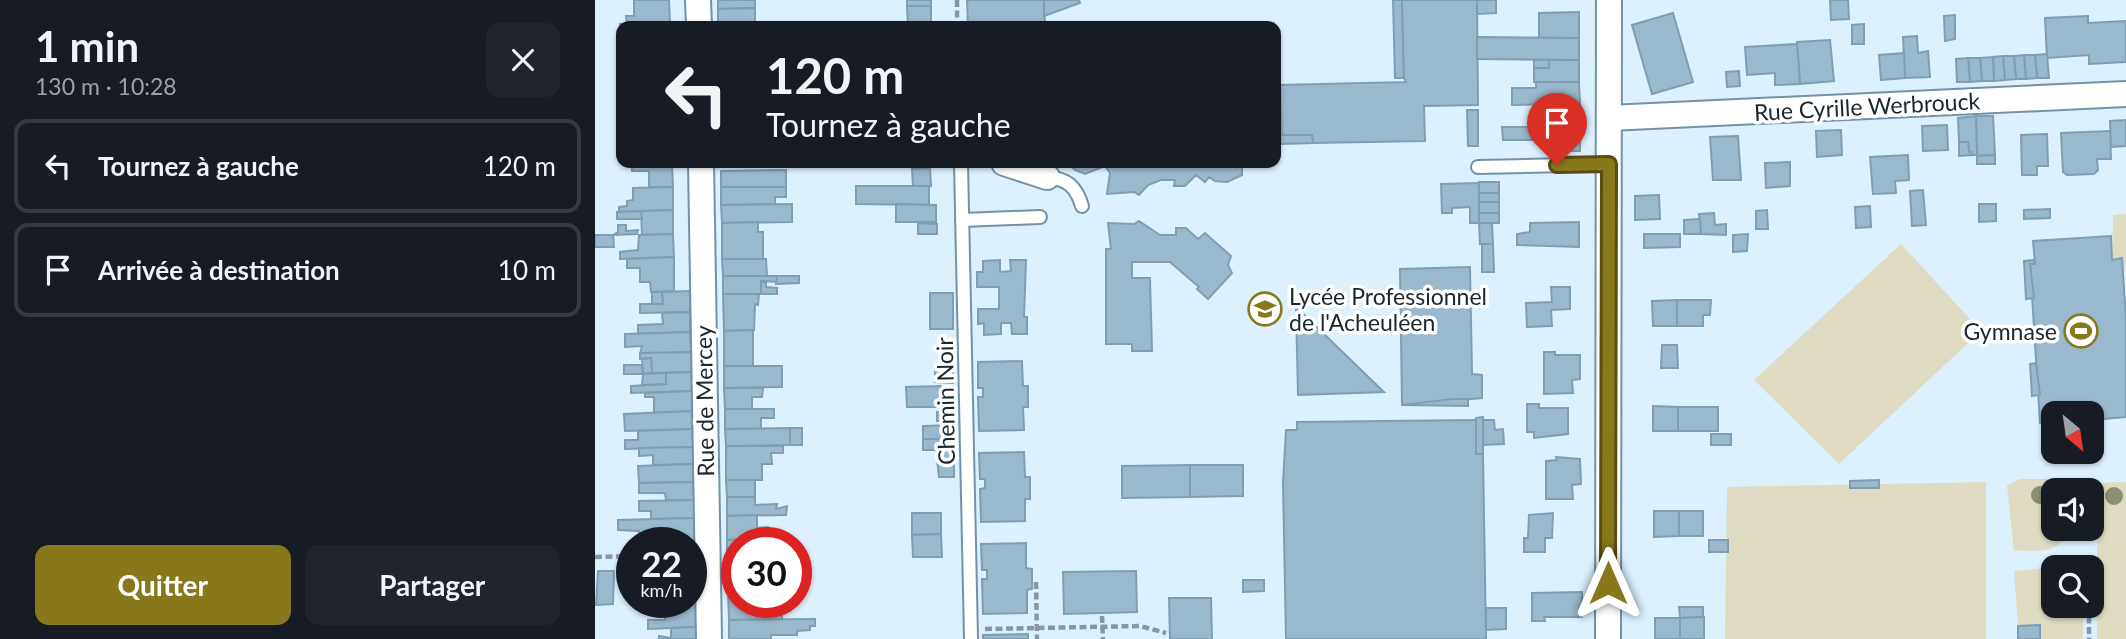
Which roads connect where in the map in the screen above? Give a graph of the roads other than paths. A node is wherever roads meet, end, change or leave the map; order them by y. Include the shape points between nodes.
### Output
1 (698, 0) edge
2 (1609, 0) edge
3 (699, 21) edge
4 (2126, 94) edge
5 (1609, 118) junction
6 (1609, 164) junction
7 (1478, 167) dead end
8 (701, 168) edge
9 (961, 168) edge
10 (1019, 168) edge
11 (1047, 177) joint
12 (1082, 206) dead end
13 (1040, 217) dead end
14 (962, 220) junction
15 (971, 634) edge
16 (709, 639) edge
17 (1608, 639) edge

1 - 3 street
2 - 5 street
4 - 5 street, Rue Cyrille Werbrouck
5 - 6 street
6 - 7 lane
6 - 17 street
8 - 16 street, Rue de Mercey
9 - 14 lane, Chemin Noir
10 - 11 street
11 - 12 lane via 1071,184
13 - 14 lane
14 - 15 lane, Chemin Noir

